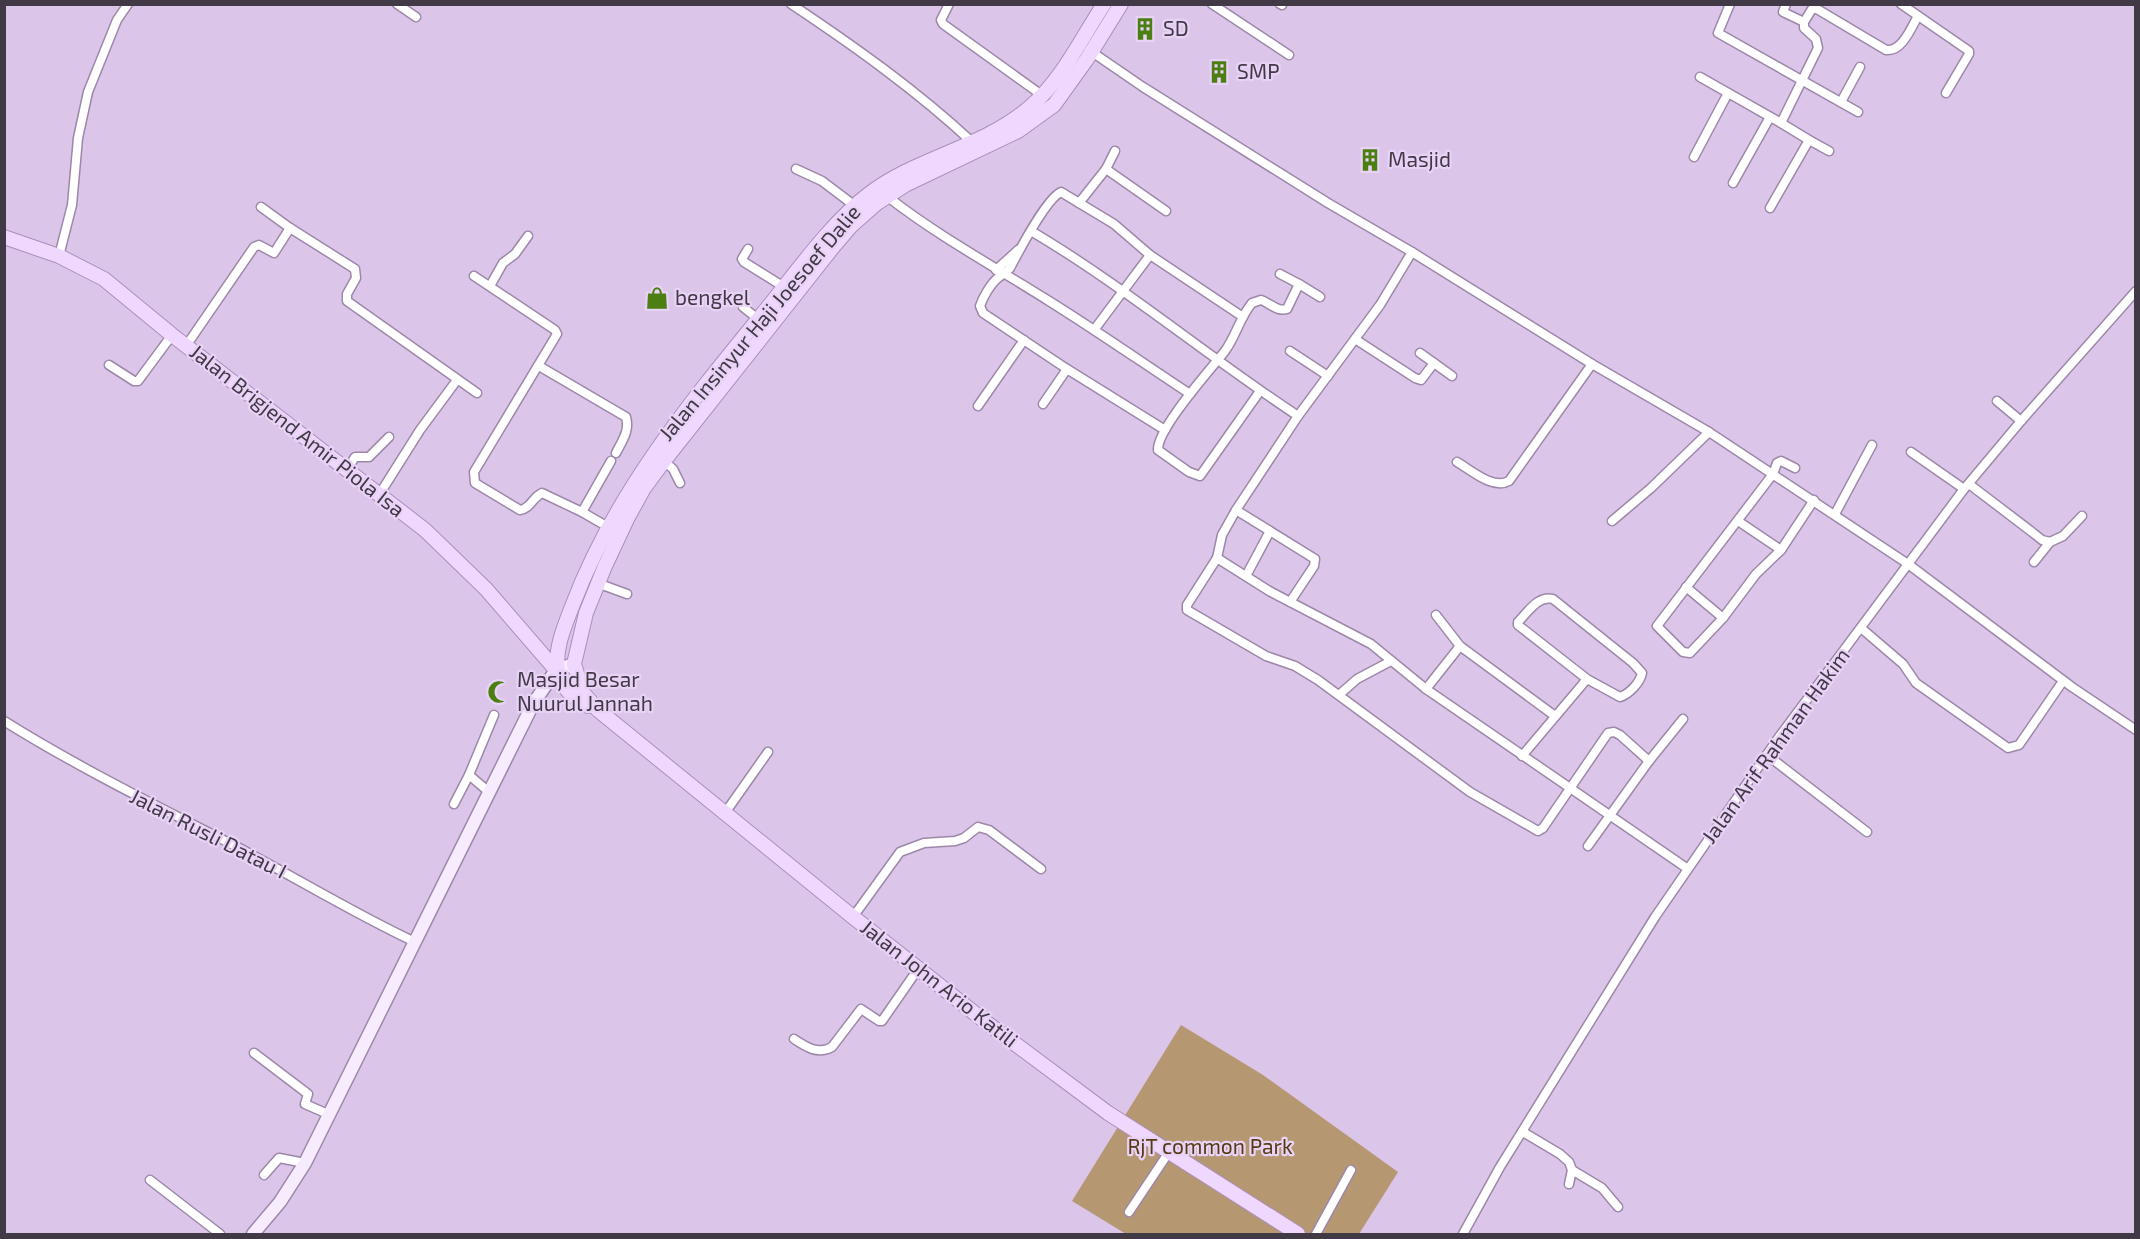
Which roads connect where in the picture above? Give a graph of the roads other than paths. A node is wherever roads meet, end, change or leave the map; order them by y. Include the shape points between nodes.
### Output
1 (128, 4) edge
2 (397, 4) edge
3 (949, 4) edge
4 (1104, 4) edge
5 (1121, 4) edge
6 (1212, 4) edge
7 (1730, 4) edge
8 (1786, 4) edge
9 (1901, 4) edge
10 (792, 5) edge
11 (1918, 16) junction
12 (416, 17) dead end
13 (1804, 22) junction
14 (1080, 41) junction
15 (1091, 52) junction
16 (1289, 55) dead end
17 (1860, 67) dead end
18 (1700, 77) dead end
19 (1802, 80) junction
20 (1728, 93) junction
21 (1946, 93) dead end
22 (1043, 96) junction
23 (1841, 102) junction
24 (1858, 112) dead end
25 (1770, 117) junction
26 (1781, 123) junction
27 (1809, 140) junction
28 (972, 142) junction
29 (1829, 151) dead end
30 (1115, 152) dead end
31 (1694, 157) dead end
32 (796, 169) dead end
33 (1106, 169) junction
34 (1733, 183) dead end
35 (888, 196) junction
36 (1079, 203) junction
37 (855, 206) junction
38 (261, 207) dead end
39 (1770, 208) dead end
40 (1166, 210) dead end
41 (290, 228) junction
42 (1031, 231) junction
43 (528, 236) dead end
44 (4, 237) edge
45 (1021, 248) junction
46 (748, 249) dead end
47 (1412, 252) junction
48 (1150, 255) junction
49 (60, 256) junction
50 (996, 270) junction
51 (1280, 273) dead end
52 (1005, 275) junction
53 (474, 276) dead end
54 (1299, 284) junction
55 (490, 286) junction
56 (784, 287) junction
57 (1123, 291) junction
58 (2136, 291) edge
59 (1320, 297) dead end
60 (743, 307) dead end
61 (1243, 317) junction
62 (758, 319) junction
63 (1094, 330) junction
64 (172, 335) junction
65 (1355, 339) junction
66 (1024, 340) junction
67 (186, 346) junction
68 (1290, 351) dead end
69 (1420, 353) dead end
70 (1217, 360) junction
71 (1434, 363) junction
72 (1592, 364) junction
73 (109, 365) dead end
74 (538, 366) junction
75 (1066, 369) junction
76 (1328, 376) junction
77 (1452, 376) dead end
78 (457, 380) junction
79 (1260, 391) junction
80 (477, 393) dead end
81 (1190, 394) junction
82 (1997, 401) dead end
83 (1043, 404) dead end
84 (978, 405) dead end
85 (1298, 416) junction
86 (2021, 421) junction
87 (1165, 430) junction
88 (1709, 432) junction
89 (388, 437) dead end
90 (1872, 445) dead end
91 (1911, 452) dead end
92 (616, 453) dead end
93 (611, 461) dead end
94 (663, 461) junction
95 (1457, 462) dead end
96 (1795, 468) dead end
97 (347, 470) junction
98 (1773, 474) junction
99 (680, 483) dead end
100 (1967, 487) junction
101 (379, 495) junction
102 (1814, 500) junction
103 (1236, 510) junction
104 (582, 512) junction
105 (1835, 514) junction
106 (2082, 516) dead end
107 (1612, 521) dead end
108 (1738, 521) junction
109 (608, 527) junction
110 (1270, 531) junction
111 (2050, 542) junction
112 (1781, 550) junction
113 (1217, 558) junction
114 (2034, 562) dead end
115 (1908, 564) junction
116 (1246, 576) junction
117 (597, 583) junction
118 (1686, 587) junction
119 (627, 594) dead end
120 (1290, 602) junction
121 (1436, 615) dead end
122 (1723, 618) junction
123 (1861, 628) junction
124 (1460, 646) junction
125 (1391, 660) junction
126 (574, 664) junction
127 (557, 670) junction
128 (1587, 679) junction
129 (2063, 681) junction
130 (1426, 689) junction
131 (1340, 694) junction
132 (598, 710) junction
133 (494, 715) dead end
134 (1555, 716) junction
135 (1683, 719) dead end
136 (4, 721) edge
137 (2136, 730) edge
138 (768, 752) dead end
139 (1767, 755) junction
140 (1522, 756) junction
141 (1649, 760) junction
142 (469, 775) junction
143 (1570, 790) junction
144 (489, 792) junction
145 (454, 804) dead end
146 (725, 813) junction
147 (1610, 815) junction
148 (1867, 832) dead end
149 (1588, 846) dead end
150 (1688, 868) junction
151 (1041, 869) dead end
152 (853, 917) junction
153 (415, 942) junction
154 (918, 969) junction
155 (794, 1039) dead end
156 (254, 1053) dead end
157 (330, 1115) junction
158 (1524, 1132) junction
159 (1169, 1152) junction
160 (305, 1163) junction
161 (1352, 1170) dead end
162 (1572, 1170) junction
163 (264, 1175) dead end
164 (150, 1180) dead end
165 (1569, 1184) dead end
166 (1618, 1208) dead end
167 (1129, 1212) dead end
168 (220, 1234) edge
169 (253, 1234) edge
170 (1298, 1234) edge
171 (1316, 1234) edge
172 (1463, 1234) edge

1 - 49 street via 117,20 88,92 78,138 72,205
2 - 12 street
3 - 22 street via 941,20 943,24
4 - 14 main road, Jalan Insinyur Haji Joesoef Dalie
5 - 15 main road, Jalan Insinyur Haji Joesoef Dalie
6 - 16 street
7 - 19 street via 1718,33
8 - 13 street via 1783,12
9 - 11 street
10 - 28 street via 936,108
11 - 13 street via 1892,51 1817,9 1812,9
11 - 21 street via 1968,51
13 - 19 street via 1818,44
14 - 15 street
14 - 22 main road, Jalan Insinyur Haji Joesoef Dalie
15 - 35 main road, Jalan Insinyur Haji Joesoef Dalie via 1054,105 1038,117 991,146
15 - 47 street
17 - 23 street
18 - 20 street
19 - 23 street
19 - 26 street
20 - 25 street
20 - 31 street
22 - 28 main road, Jalan Insinyur Haji Joesoef Dalie via 1013,120
23 - 24 street
25 - 26 street
25 - 34 street
26 - 27 street
27 - 29 street
27 - 39 street
28 - 37 main road, Jalan Insinyur Haji Joesoef Dalie via 890,181
30 - 33 street
32 - 37 street via 822,181
33 - 36 street
33 - 40 street
35 - 50 street
35 - 94 main road, Jalan Insinyur Haji Joesoef Dalie via 845,233
36 - 42 street via 1058,193
36 - 48 street via 1114,224
37 - 56 main road, Jalan Insinyur Haji Joesoef Dalie
38 - 41 street
41 - 67 street via 274,253 259,245 254,247
41 - 78 street via 355,269 356,278 347,301
42 - 45 street
42 - 57 street
43 - 55 street via 516,254 503,263
44 - 49 main road, Jalan Brigjend Amir Piola Isa
45 - 50 street
45 - 52 street
46 - 56 street via 744,262
47 - 65 street
47 - 72 street
48 - 57 street
48 - 61 street
49 - 64 main road, Jalan Brigjend Amir Piola Isa via 104,279
50 - 52 street
51 - 54 street
52 - 63 street
52 - 66 street via 997,279 980,306 983,313
53 - 55 street
54 - 59 street
54 - 61 street via 1284,310 1257,301
55 - 74 street via 556,332
56 - 62 main road, Jalan Insinyur Haji Joesoef Dalie
57 - 63 street
57 - 70 street
58 - 86 street, Jalan Arif Rahman Hakim
60 - 62 street
61 - 70 street
62 - 109 main road, Jalan Insinyur Haji Joesoef Dalie via 651,457
63 - 81 street
64 - 67 main road, Jalan Brigjend Amir Piola Isa
64 - 73 street via 138,381
65 - 71 street via 1419,380
65 - 76 street
66 - 75 street
66 - 84 street
67 - 97 main road, Jalan Brigjend Amir Piola Isa
68 - 76 street
69 - 71 street
70 - 79 street
70 - 81 street
71 - 77 street
72 - 88 street
72 - 95 street via 1509,481 1494,483
74 - 92 street via 626,417 626,434
74 - 104 street via 474,472 473,480 520,510 542,494
75 - 83 street
75 - 87 street
76 - 85 street
78 - 80 street
78 - 101 street
79 - 85 street
79 - 87 street via 1200,476 1160,453 1158,444
81 - 87 street
82 - 86 street
85 - 103 street
86 - 100 street, Jalan Arif Rahman Hakim
88 - 98 street
88 - 107 street
89 - 97 street via 369,457 355,457
90 - 105 street
91 - 100 street
93 - 104 street
94 - 99 street via 673,469
94 - 117 main road, Jalan Insinyur Haji Joesoef Dalie via 627,519
96 - 98 street via 1781,460
97 - 101 main road, Jalan Brigjend Amir Piola Isa
98 - 102 street
98 - 108 street
100 - 111 street
100 - 115 street, Jalan Arif Rahman Hakim
101 - 127 main road, Jalan Brigjend Amir Piola Isa via 425,530 486,589
102 - 105 street
102 - 112 street
103 - 110 street
103 - 113 street via 1222,536
104 - 109 street
105 - 115 street
106 - 111 street
108 - 112 street
108 - 118 street
109 - 127 main road, Jalan Insinyur Haji Joesoef Dalie via 566,623
110 - 116 street
110 - 120 street via 1315,559
111 - 114 street
112 - 122 street via 1756,574
113 - 116 street
113 - 131 street via 1187,610
115 - 123 street, Jalan Arif Rahman Hakim
115 - 129 street
116 - 120 street
117 - 119 street
117 - 126 main road, Jalan Insinyur Haji Joesoef Dalie
118 - 122 street
118 - 122 street via 1657,626 1683,652 1694,650
120 - 125 street via 1371,644
121 - 124 street
123 - 129 street via 1903,664 1916,683 2008,748 2019,744
123 - 139 street, Jalan Arif Rahman Hakim
124 - 130 street
124 - 134 street
125 - 130 street
125 - 131 street via 1357,679
126 - 127 street
126 - 132 main road, Jalan John Ario Katili via 581,689
127 - 132 main road, Jalan John Ario Katili via 566,690
127 - 144 street via 528,714
128 - 128 street via 1620,697 1635,686 1642,673 1553,598 1539,600 1518,626
128 - 134 street
129 - 137 street
130 - 140 street
131 - 143 street via 1470,792 1536,831 1543,828
132 - 146 main road, Jalan John Ario Katili
133 - 142 street
134 - 140 street
135 - 141 street
136 - 153 street, Jalan Rusli Datau I via 126,792
138 - 146 street
139 - 148 street
139 - 150 street, Jalan Arif Rahman Hakim
140 - 143 street
141 - 143 street via 1611,731
141 - 147 street
142 - 144 street
142 - 145 street
143 - 147 street
144 - 153 street
146 - 152 main road, Jalan John Ario Katili
147 - 149 street
147 - 150 street
150 - 158 street, Jalan Arif Rahman Hakim
151 - 152 street via 978,826 955,842 924,843 900,852
152 - 154 main road, Jalan John Ario Katili
153 - 157 street
154 - 155 street via 882,1021 861,1010 826,1050 810,1049
154 - 159 main road, Jalan John Ario Katili via 1108,1113
156 - 157 street via 308,1094 305,1104
157 - 160 street
158 - 162 street via 1560,1154
158 - 172 street, Jalan Arif Rahman Hakim
159 - 167 street
159 - 170 main road, Jalan John Ario Katili
160 - 163 street via 279,1158
160 - 169 street
161 - 171 street
162 - 165 street
162 - 166 street via 1602,1188
164 - 168 street

